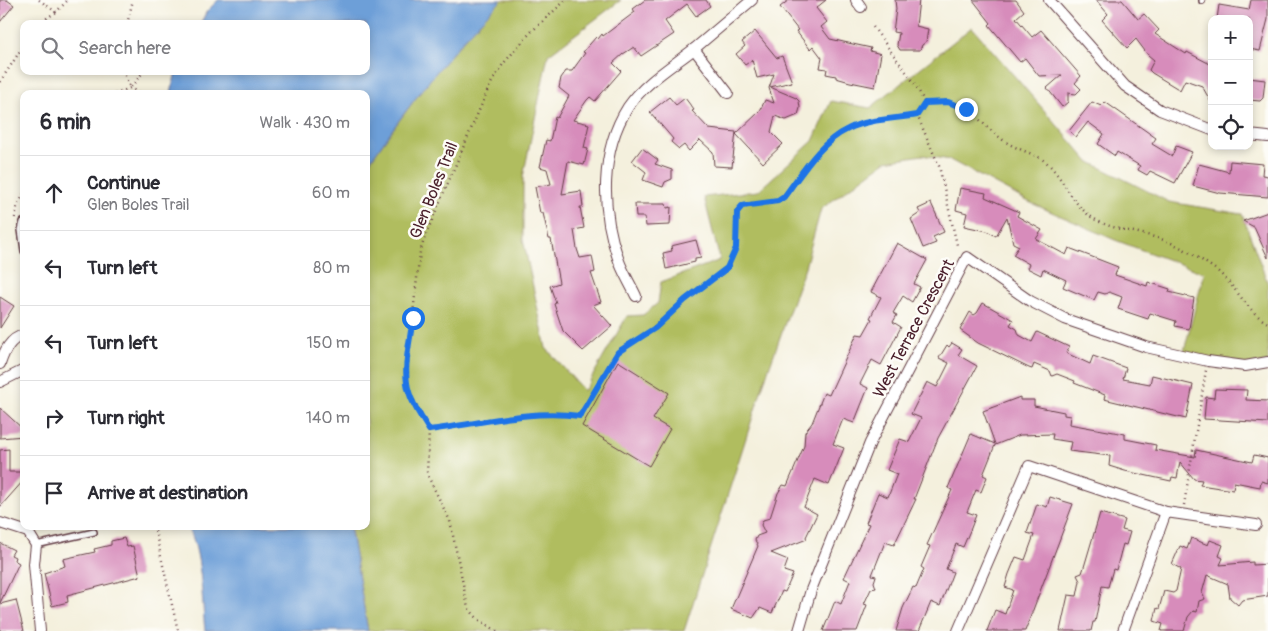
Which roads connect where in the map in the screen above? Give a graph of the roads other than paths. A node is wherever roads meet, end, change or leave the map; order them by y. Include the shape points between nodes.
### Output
1 (752, 0) edge
2 (1049, 0) edge
3 (694, 49) junction
4 (728, 94) dead end
5 (1208, 128) edge
6 (1253, 135) edge
7 (1268, 137) edge
8 (636, 296) dead end
9 (20, 337) edge
10 (1268, 362) edge
11 (0, 364) edge
12 (20, 373) edge
13 (0, 382) edge
14 (1166, 512) junction
15 (0, 523) edge
16 (1256, 525) dead end
17 (20, 529) edge
18 (22, 530) edge
19 (94, 532) dead end
20 (36, 545) junction
21 (40, 631) edge
22 (799, 631) edge
23 (958, 631) edge
24 (1124, 631) edge

1 - 3 street
2 - 5 street via 1125,86 1160,110
3 - 4 street
3 - 8 street via 652,81 629,106 613,135 607,168 606,202 610,232 618,259
6 - 7 street
9 - 11 street via 4,352
10 - 22 street, West Terrace Crescent via 1246,366 1146,347 1065,318 1030,301 967,257 870,443 811,590
12 - 13 street
14 - 16 street
14 - 23 street via 1029,466
14 - 24 street
15 - 17 street
18 - 20 street via 28,532
19 - 20 lane
20 - 21 street via 34,564

